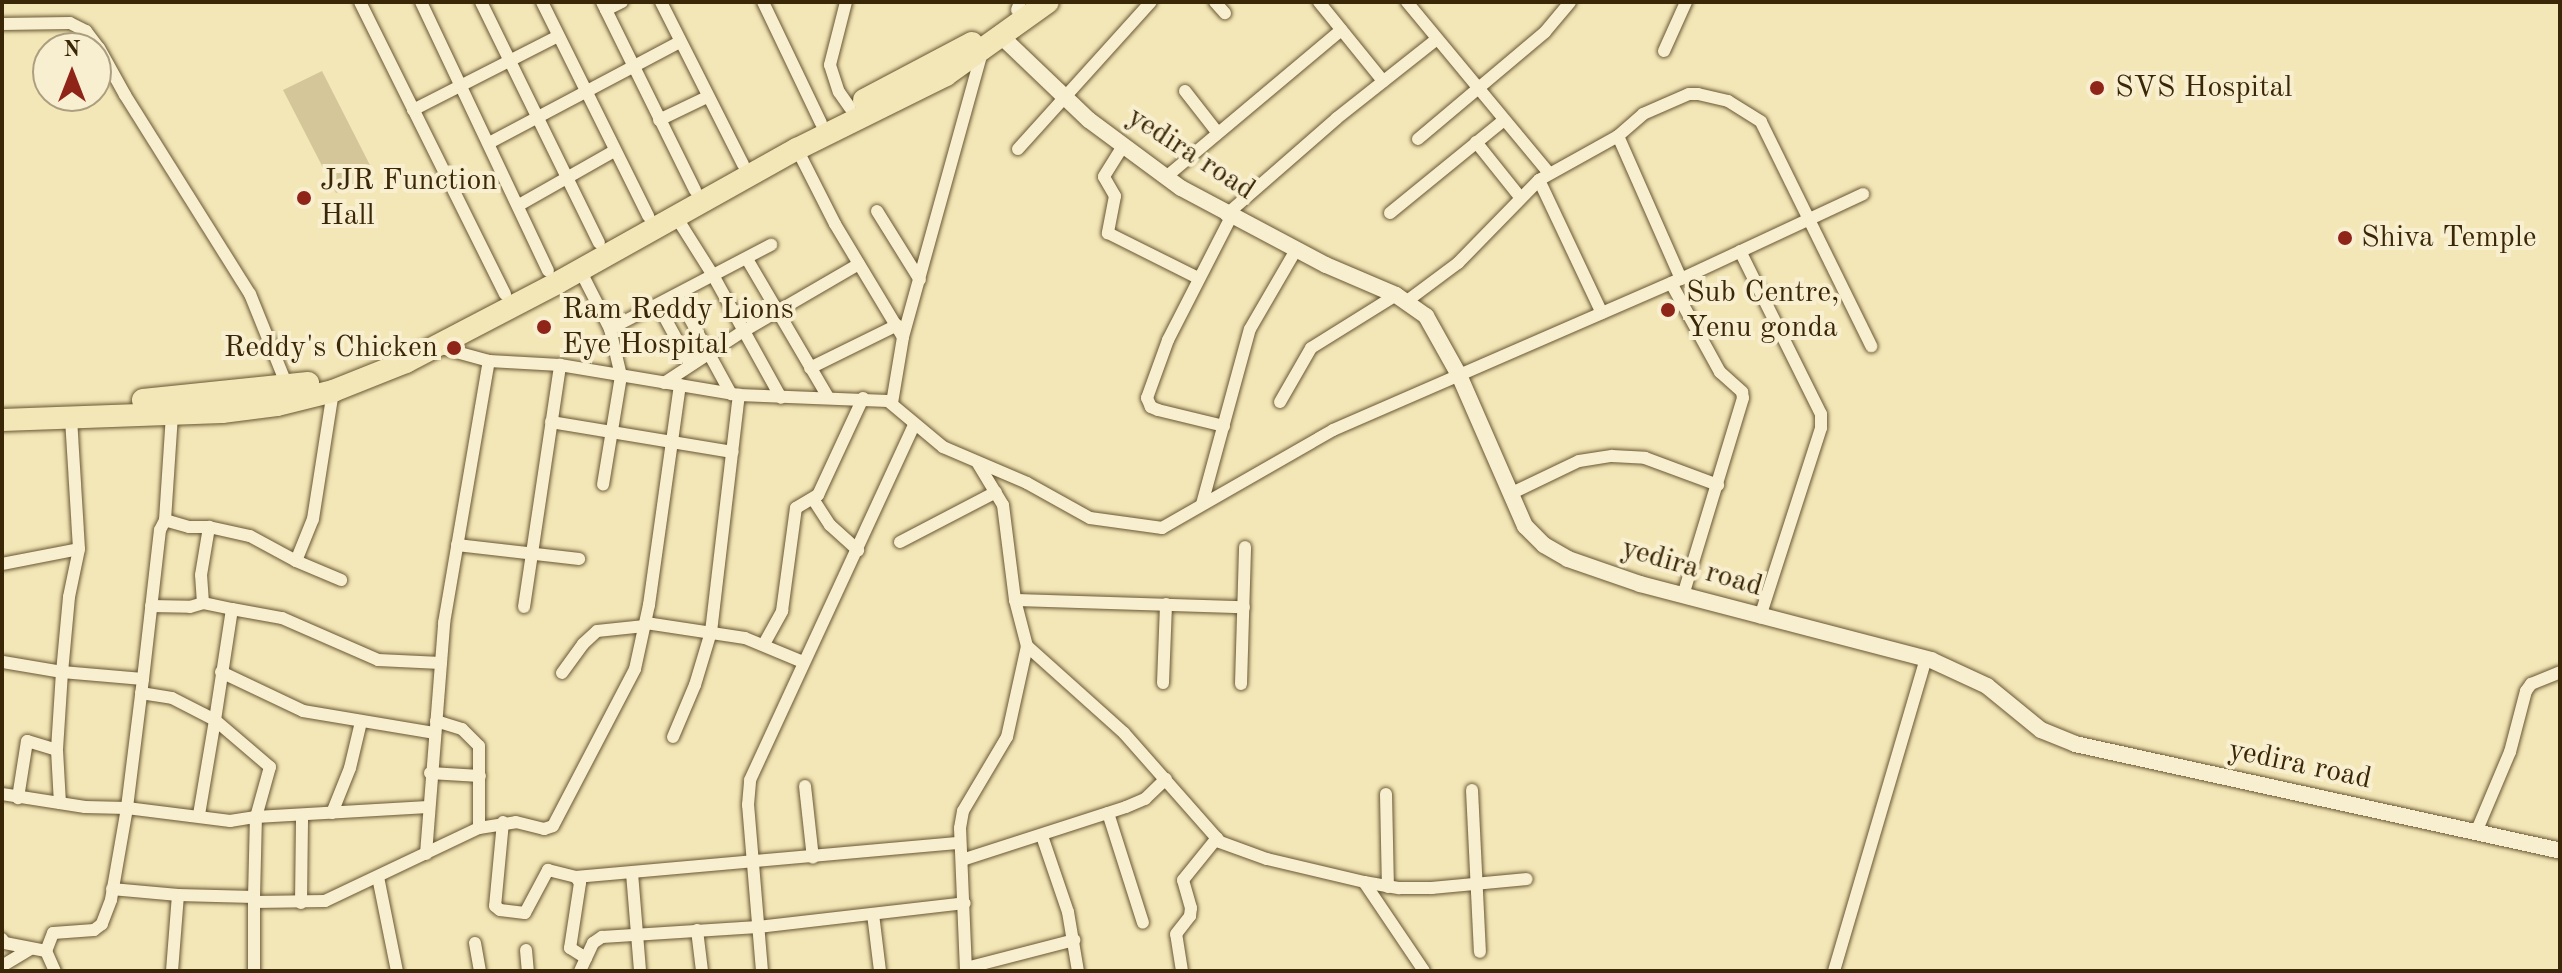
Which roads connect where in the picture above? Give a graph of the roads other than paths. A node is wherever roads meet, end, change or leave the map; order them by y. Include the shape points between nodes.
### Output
1 (360, 2) edge
2 (421, 2) edge
3 (481, 2) edge
4 (542, 2) edge
5 (622, 2) edge
6 (661, 2) edge
7 (763, 2) edge
8 (846, 2) edge
9 (1048, 2) edge
10 (1151, 2) edge
11 (1215, 2) edge
12 (1319, 2) edge
13 (1407, 2) edge
14 (1570, 2) edge
15 (1686, 2) edge
16 (1021, 5) edge
17 (604, 6) edge
18 (1225, 13) dead end
19 (2, 24) edge
20 (1341, 30) junction
21 (558, 36) junction
22 (1002, 37) junction
23 (1437, 39) junction
24 (680, 42) junction
25 (1664, 51) dead end
26 (982, 52) junction
27 (510, 61) junction
28 (633, 67) junction
29 (1383, 81) junction
30 (461, 86) junction
31 (1478, 89) junction
32 (1185, 91) dead end
33 (585, 92) junction
34 (707, 97) junction
35 (1065, 99) junction
36 (850, 108) junction
37 (413, 110) junction
38 (537, 117) junction
39 (659, 120) junction
40 (1504, 120) junction
41 (821, 123) junction
42 (1217, 132) junction
43 (1618, 136) junction
44 (1418, 139) dead end
45 (1476, 142) junction
46 (489, 143) junction
47 (1123, 146) junction
48 (797, 149) junction
49 (1018, 149) dead end
50 (614, 151) junction
51 (743, 164) junction
52 (1544, 176) junction
53 (1166, 177) junction
54 (567, 178) junction
55 (695, 190) junction
56 (1863, 194) dead end
57 (1520, 197) junction
58 (519, 205) junction
59 (877, 211) dead end
60 (1390, 213) dead end
61 (675, 215) junction
62 (648, 216) junction
63 (1229, 216) junction
64 (1810, 219) junction
65 (599, 243) junction
66 (771, 245) dead end
67 (1296, 250) junction
68 (1740, 251) junction
69 (747, 259) junction
70 (859, 264) junction
71 (580, 270) junction
72 (548, 271) junction
73 (714, 277) junction
74 (1198, 278) junction
75 (920, 280) junction
76 (1676, 281) junction
77 (505, 294) junction
78 (677, 295) junction
79 (1401, 298) junction
80 (658, 305) junction
81 (776, 312) junction
82 (1602, 313) junction
83 (610, 329) junction
84 (744, 331) junction
85 (900, 331) junction
86 (435, 346) junction
87 (1871, 346) dead end
88 (709, 352) junction
89 (489, 361) junction
90 (690, 364) junction
91 (560, 365) junction
92 (810, 368) junction
93 (1459, 375) junction
94 (621, 376) junction
95 (664, 383) junction
96 (680, 385) junction
97 (288, 388) junction
98 (333, 391) junction
99 (735, 394) junction
100 (828, 397) junction
101 (781, 398) junction
102 (863, 398) junction
103 (1280, 402) dead end
104 (892, 403) junction
105 (2, 406) edge
106 (172, 414) junction
107 (71, 418) junction
108 (2, 420) edge
109 (551, 422) junction
110 (914, 425) junction
111 (1224, 426) junction
112 (612, 432) junction
113 (673, 442) junction
114 (733, 452) junction
115 (977, 462) junction
116 (603, 485) dead end
117 (1718, 485) junction
118 (996, 492) junction
119 (1510, 494) junction
120 (813, 499) junction
121 (1202, 504) junction
122 (165, 520) junction
123 (209, 527) junction
124 (900, 542) dead end
125 (457, 545) junction
126 (1245, 547) dead end
127 (79, 549) junction
128 (858, 550) junction
129 (531, 554) junction
130 (579, 559) dead end
131 (296, 561) junction
132 (2, 564) edge
133 (341, 580) dead end
134 (1683, 595) junction
135 (1015, 600) junction
136 (203, 603) junction
137 (1166, 604) junction
138 (151, 606) junction
139 (524, 607) dead end
140 (1244, 607) junction
141 (232, 609) junction
142 (1760, 617) junction
143 (646, 625) junction
144 (711, 632) junction
145 (764, 644) junction
146 (1027, 646) junction
147 (1926, 659) junction
148 (3, 662) edge
149 (803, 662) junction
150 (441, 663) junction
151 (62, 672) junction
152 (221, 672) junction
153 (2560, 672) edge
154 (562, 673) dead end
155 (143, 679) junction
156 (1163, 683) dead end
157 (1241, 684) dead end
158 (141, 693) junction
159 (215, 720) junction
160 (361, 722) junction
161 (436, 727) junction
162 (673, 737) dead end
163 (57, 750) junction
164 (430, 773) junction
165 (480, 776) junction
166 (1166, 779) junction
167 (805, 786) dead end
168 (1472, 790) dead end
169 (2, 794) edge
170 (1386, 794) dead end
171 (18, 798) junction
172 (60, 803) junction
173 (428, 807) junction
174 (127, 808) junction
175 (332, 813) junction
176 (1108, 813) junction
177 (199, 815) junction
178 (302, 815) junction
179 (256, 817) junction
180 (503, 822) junction
181 (479, 828) junction
182 (2477, 830) junction
183 (1042, 836) junction
184 (1217, 838) junction
185 (959, 843) junction
186 (2560, 851) edge
187 (426, 854) junction
188 (813, 858) junction
189 (962, 860) junction
190 (751, 864) junction
191 (632, 873) junction
192 (378, 877) junction
193 (576, 877) junction
194 (1527, 879) dead end
195 (1364, 882) junction
196 (1478, 884) junction
197 (1388, 887) junction
198 (112, 889) junction
199 (178, 895) junction
200 (254, 900) junction
201 (301, 903) junction
202 (965, 903) junction
203 (873, 914) junction
204 (1143, 923) dead end
205 (758, 927) junction
206 (697, 930) junction
207 (638, 934) junction
208 (2, 939) edge
209 (1074, 940) junction
210 (475, 943) dead end
211 (30, 949) junction
212 (526, 950) dead end
213 (46, 951) junction
214 (1480, 952) dead end
215 (586, 958) junction
216 (2, 966) edge
217 (966, 969) edge
218 (55, 971) edge
219 (172, 971) edge
220 (254, 971) edge
221 (397, 971) edge
222 (480, 971) edge
223 (528, 971) edge
224 (580, 971) edge
225 (640, 971) edge
226 (702, 971) edge
227 (762, 971) edge
228 (880, 971) edge
229 (1078, 971) edge
230 (1182, 971) edge
231 (1424, 971) edge
232 (1834, 971) edge

1 - 37 street
2 - 30 street
3 - 27 street
4 - 21 street
5 - 17 street
6 - 24 street
7 - 41 street
8 - 36 street via 830,65
9 - 22 highway
10 - 35 street
11 - 18 street
12 - 20 street
13 - 23 street
14 - 31 street via 1556,21
15 - 25 street
16 - 36 highway via 993,32
17 - 28 street
19 - 97 street via 70,23 92,39 250,294
20 - 29 street
20 - 42 street
21 - 27 street
21 - 33 street
22 - 26 highway
22 - 35 main road, yedira road
23 - 29 street
23 - 31 street
24 - 28 street
24 - 34 street
26 - 48 highway
26 - 75 street
27 - 30 street
27 - 38 street
28 - 33 street
28 - 39 street
29 - 63 street
30 - 37 street
30 - 46 street
31 - 40 street
31 - 44 street
32 - 42 street
33 - 38 street
33 - 50 street
34 - 39 street
34 - 51 street
35 - 47 main road, yedira road
35 - 49 street
36 - 41 highway
37 - 77 street
38 - 46 street
38 - 54 street
39 - 55 street
40 - 45 street
40 - 52 street
41 - 51 highway
42 - 53 street
43 - 52 street
43 - 64 street via 1643,114 1689,94 1728,101 1761,122
43 - 76 street
45 - 57 street
45 - 60 street
46 - 58 street
47 - 53 main road, yedira road
47 - 74 street via 1104,177 1115,193 1108,233
48 - 61 highway
48 - 70 street
50 - 54 street
50 - 62 street
51 - 55 highway
52 - 57 street
52 - 82 street
53 - 63 main road, yedira road
54 - 58 street
54 - 65 street
55 - 62 highway
56 - 64 street
57 - 79 street via 1458,263
58 - 72 street
59 - 75 street
61 - 71 highway
61 - 73 street
62 - 65 highway
63 - 67 main road, yedira road
63 - 74 street
64 - 68 street
64 - 87 street
65 - 72 highway
66 - 69 street
67 - 79 main road, yedira road
67 - 111 street via 1250,329
68 - 76 street
68 - 142 street via 1821,414 1821,428
69 - 73 street
69 - 81 street
70 - 81 street
70 - 85 street
71 - 83 street
71 - 86 highway
72 - 77 highway
73 - 78 street
73 - 84 street
74 - 111 street via 1147,398 1158,410
75 - 85 street
76 - 82 street
76 - 117 street via 1720,372 1742,392
77 - 97 highway via 356,372
78 - 80 street
78 - 88 street
79 - 93 main road, yedira road via 1426,316
79 - 103 street via 1311,348
80 - 83 street
80 - 90 street
81 - 84 street
81 - 92 street
82 - 93 street
83 - 94 street
84 - 88 street
84 - 101 street
85 - 92 street
85 - 104 street
86 - 89 street
86 - 98 highway
88 - 90 street
88 - 99 street
89 - 91 street
89 - 125 street
90 - 95 street
91 - 94 street
91 - 109 street
92 - 100 street
93 - 119 main road, yedira road
93 - 121 street via 1312,439
94 - 95 street
94 - 112 street
95 - 96 street
96 - 99 street
96 - 113 street
97 - 105 highway
98 - 106 highway via 277,405
98 - 131 street via 313,519
99 - 101 street
99 - 114 street
100 - 101 street
100 - 102 street
102 - 104 street
102 - 120 street
104 - 110 street
106 - 107 highway
106 - 122 street
107 - 108 highway
107 - 127 street
109 - 112 street
109 - 129 street
110 - 115 street via 943,447
110 - 128 street
111 - 121 street
112 - 113 street
112 - 116 street
113 - 114 street
113 - 143 street
114 - 144 street
115 - 118 street
115 - 121 street via 1100,521 1162,528
117 - 119 street via 1645,458 1612,456 1579,461
117 - 134 street
118 - 124 street
118 - 135 street via 1003,505
119 - 134 main road, yedira road via 1525,526 1544,545 1604,573
120 - 128 street via 830,525
120 - 145 street via 796,508 782,611
122 - 123 street
122 - 138 street
123 - 131 street via 250,536
123 - 136 street via 201,575
125 - 129 street
125 - 150 street
126 - 140 street
127 - 132 street
127 - 151 street
128 - 149 street
129 - 130 street
129 - 139 street
131 - 133 street
134 - 142 main road, yedira road
135 - 137 street
135 - 146 street
136 - 138 street
136 - 141 street
137 - 140 street
137 - 156 street
138 - 155 street
140 - 157 street
141 - 150 street via 282,618 378,660
141 - 152 street
142 - 147 main road, yedira road
143 - 144 street
143 - 154 street via 597,631
143 - 180 street via 635,669 553,826
144 - 145 street
144 - 162 street
145 - 149 street
146 - 166 street via 1124,733
146 - 185 street via 1007,737 963,811
147 - 182 main road, yedira road via 1987,686 2041,730 2075,744
147 - 232 street
148 - 151 street
149 - 190 street via 748,787
150 - 161 street
151 - 155 street
151 - 163 street
152 - 159 street
152 - 160 street via 303,711
153 - 182 street via 2526,691 2510,752
155 - 158 street
158 - 159 street via 172,698
158 - 174 street
159 - 177 street
159 - 179 street via 270,767
160 - 161 street
160 - 175 street
161 - 164 street
161 - 165 street via 462,729 476,742
163 - 171 street via 27,741
163 - 172 street
164 - 165 street
164 - 173 street
165 - 181 street
166 - 176 street via 1145,799
166 - 184 street
167 - 188 street
168 - 196 street
169 - 171 street
170 - 197 street
171 - 172 street
172 - 174 street
173 - 175 street
173 - 187 street
174 - 177 street
174 - 198 street
175 - 178 street
176 - 183 street
176 - 204 street
177 - 179 street via 230,821
178 - 179 street
178 - 201 street
179 - 200 street
180 - 181 street
180 - 193 street via 493,897 500,910 525,913 548,870
181 - 187 street
182 - 186 main road, yedira road
183 - 189 street
183 - 209 street
184 - 195 street via 1232,849
184 - 230 street via 1183,880 1191,908 1176,934
185 - 188 street
185 - 189 street
187 - 192 street
188 - 190 street
189 - 202 street
190 - 191 street
190 - 205 street
191 - 193 street
191 - 207 street
192 - 201 street via 325,901
192 - 221 street
193 - 215 street via 580,883 570,948
194 - 196 street
195 - 197 street
195 - 231 street
196 - 197 street
196 - 214 street
198 - 199 street
198 - 213 street via 98,928 53,933
199 - 200 street
199 - 219 street
200 - 201 street
200 - 220 street
202 - 203 street
202 - 217 street
203 - 205 street
203 - 228 street
205 - 206 street
205 - 227 street
206 - 207 street
206 - 226 street
207 - 215 street via 597,938
207 - 225 street
208 - 211 street
209 - 217 street
209 - 229 street
210 - 222 street
211 - 213 street
211 - 216 street
212 - 223 street
213 - 218 street
215 - 224 street

